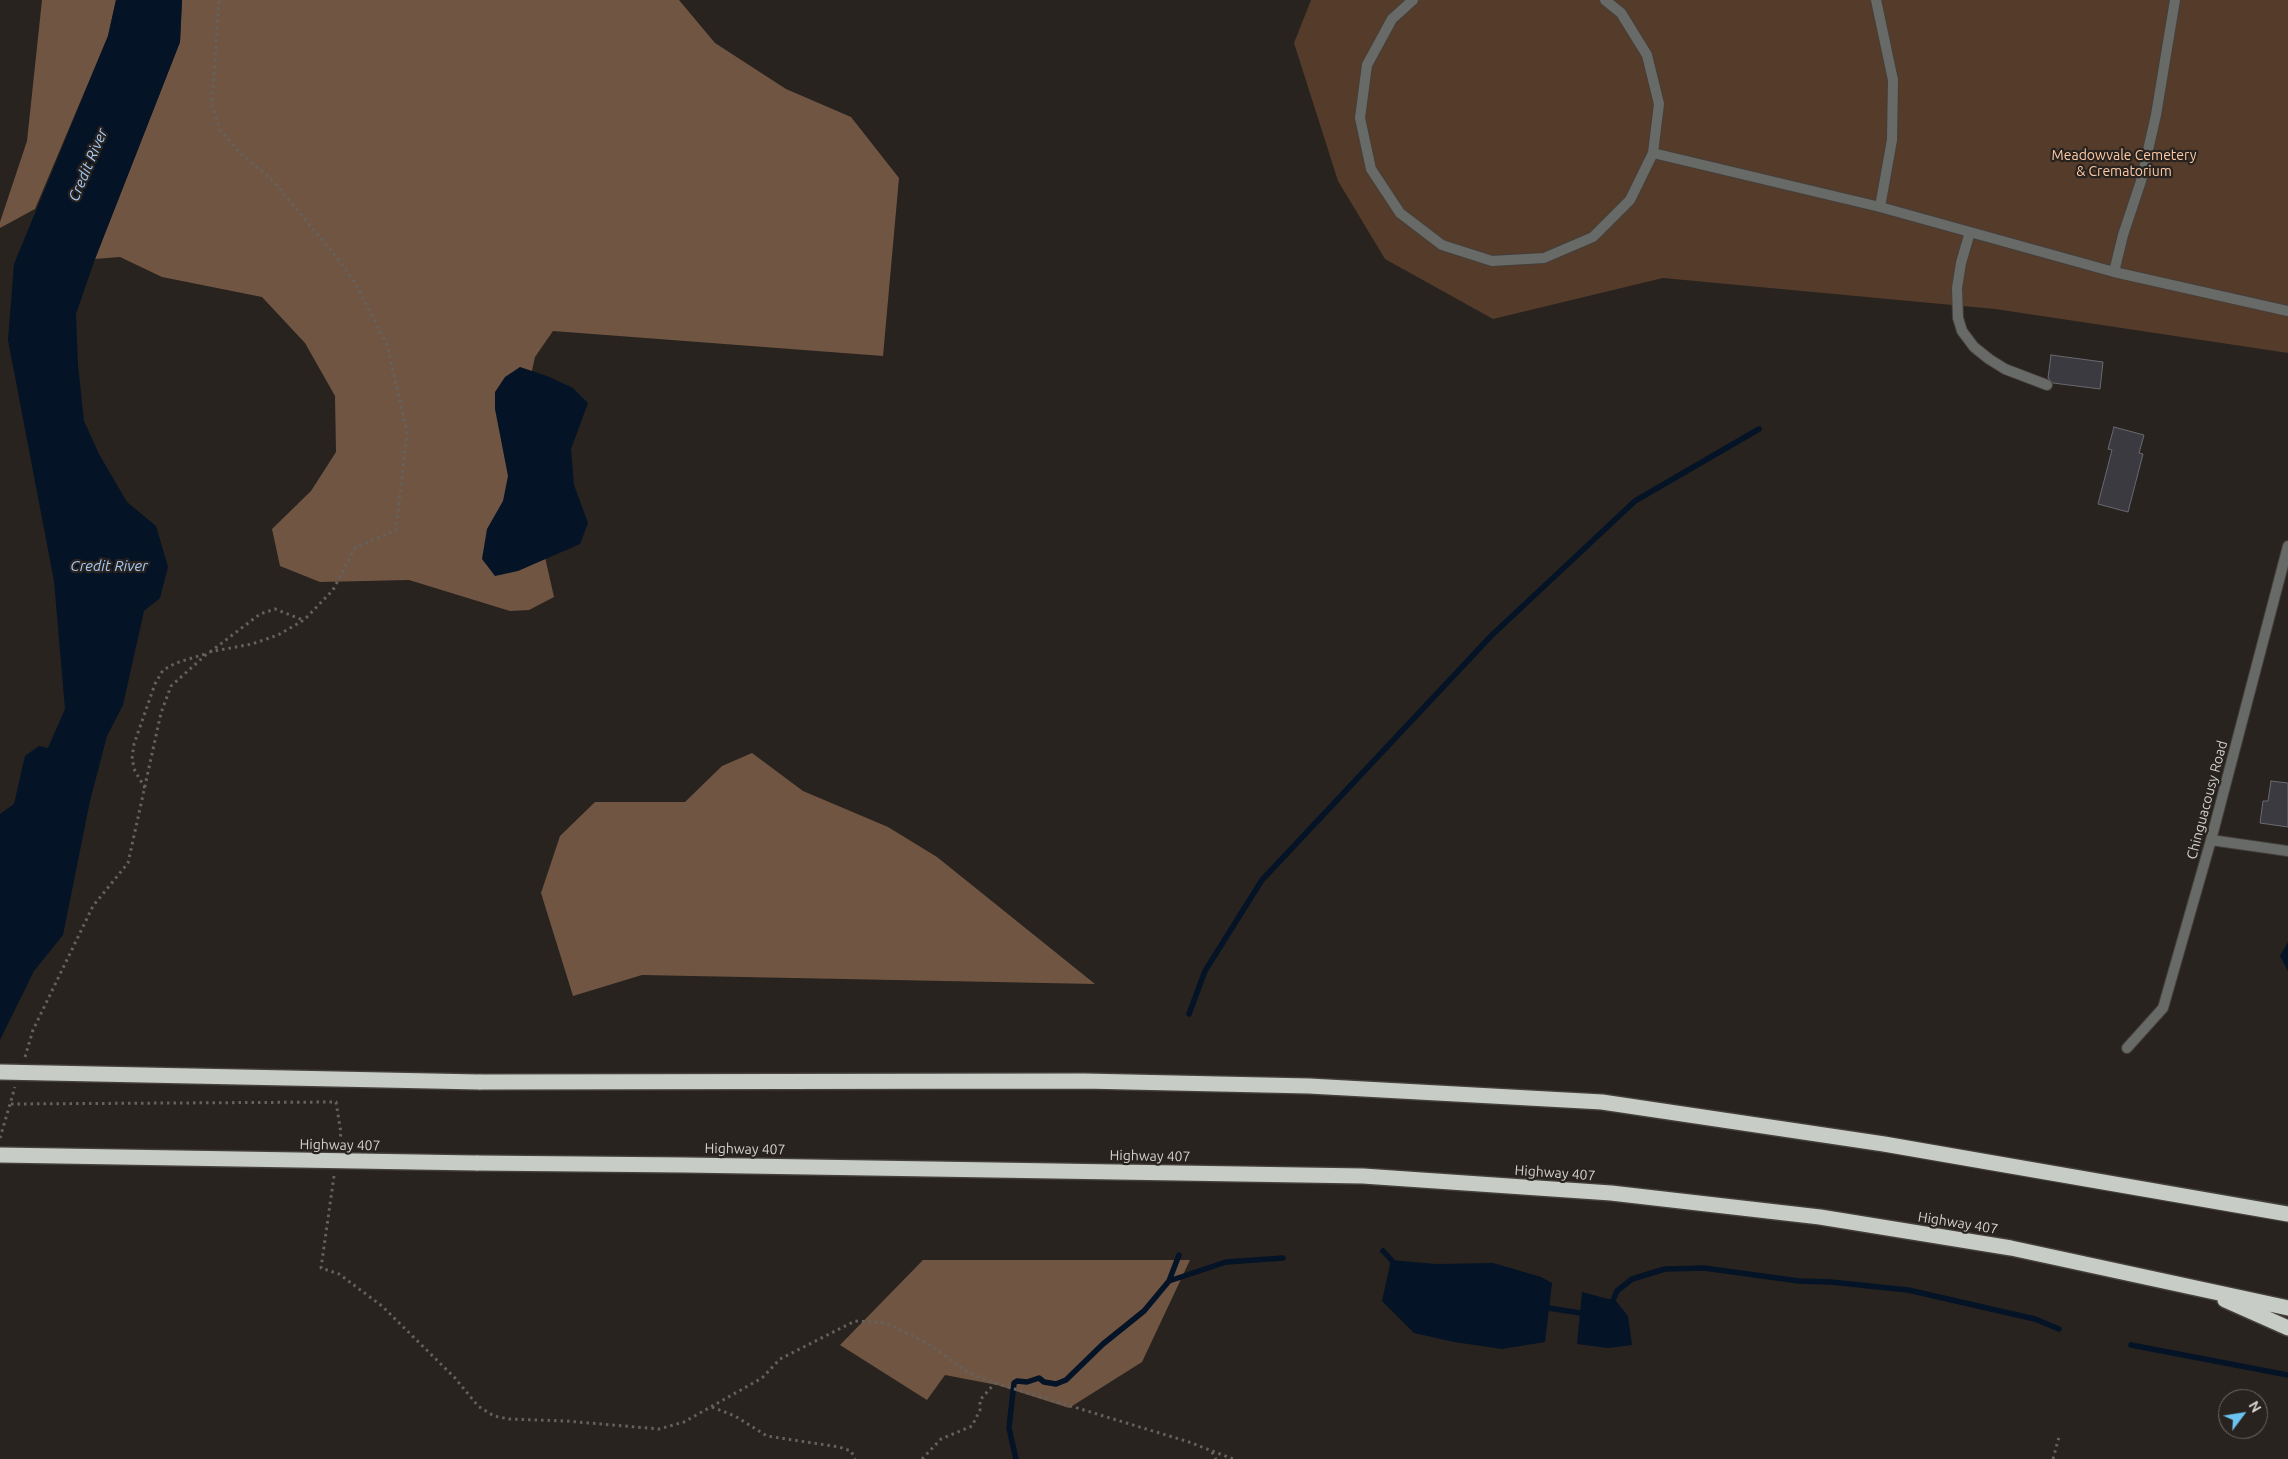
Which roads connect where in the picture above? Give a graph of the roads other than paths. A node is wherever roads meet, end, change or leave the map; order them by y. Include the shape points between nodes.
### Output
1 (1413, 0) edge
2 (1605, 0) edge
3 (1876, 0) edge
4 (2175, 0) edge
5 (1653, 153) junction
6 (1880, 207) junction
7 (1970, 232) junction
8 (2114, 272) junction
9 (2288, 311) edge
10 (2047, 385) dead end
11 (2288, 546) edge
12 (2211, 840) junction
13 (2288, 851) edge
14 (2127, 1048) dead end
15 (0, 1072) edge
16 (0, 1155) edge
17 (2220, 1201) junction
18 (2288, 1205) edge
19 (2288, 1214) edge
20 (2194, 1286) junction
21 (2288, 1308) edge
22 (2288, 1328) edge

1 - 5 street via 1392,19 1367,66 1360,118 1371,169 1390,199 1400,213 1442,245 1492,261 1544,258 1592,237 1630,200
2 - 5 street via 1621,12 1647,55 1659,104
3 - 6 street via 1893,80 1892,140
4 - 8 street via 2156,115 2141,181
5 - 6 street
6 - 7 street
7 - 8 street
7 - 10 street via 1957,288 1962,331 1989,360
8 - 9 street
11 - 12 street, Chinguacousy Road
12 - 13 street
12 - 14 street, Chinguacousy Road via 2164,1008
15 - 17 highway, bridge via 479,1082 1084,1081 1309,1086 1602,1102 1884,1144
16 - 20 highway, Highway 407, bridge via 1363,1176 1601,1192 1820,1217 2011,1248
17 - 18 highway
17 - 19 highway
20 - 21 highway, Highway 407
20 - 22 highway

